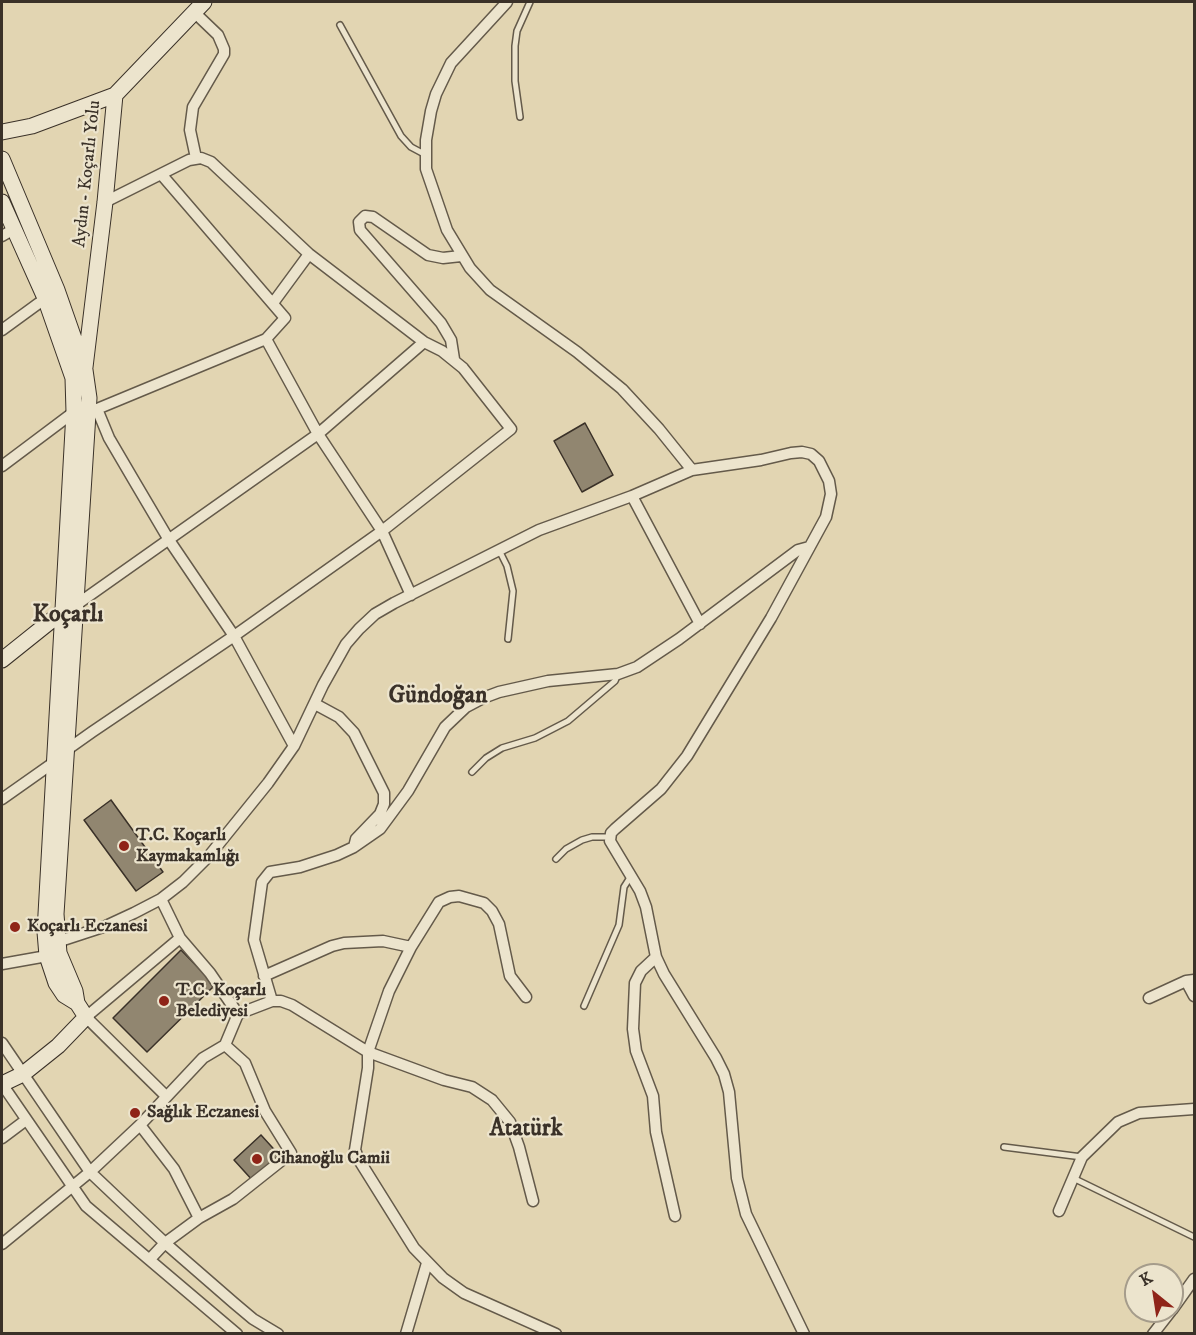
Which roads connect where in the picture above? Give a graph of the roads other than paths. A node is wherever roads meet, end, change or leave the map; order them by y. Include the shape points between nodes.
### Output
1 (507, 2) edge
2 (530, 2) edge
3 (200, 7) edge
4 (340, 25) dead end
5 (115, 95) junction
6 (520, 117) dead end
7 (2, 132) edge
8 (426, 155) junction
9 (196, 158) junction
10 (2, 159) edge
11 (161, 174) junction
12 (2, 202) edge
13 (105, 202) junction
14 (8, 233) edge
15 (309, 254) junction
16 (461, 256) junction
17 (51, 294) junction
18 (273, 303) junction
19 (2, 330) edge
20 (266, 339) junction
21 (424, 342) junction
22 (454, 359) junction
23 (79, 374) junction
24 (87, 410) junction
25 (318, 434) junction
26 (2, 466) edge
27 (692, 470) junction
28 (632, 496) junction
29 (382, 531) junction
30 (169, 540) junction
31 (809, 547) junction
32 (499, 550) junction
33 (411, 595) junction
34 (69, 607) junction
35 (700, 624) junction
36 (68, 626) junction
37 (234, 636) junction
38 (508, 639) dead end
39 (618, 674) junction
40 (315, 704) junction
41 (294, 746) junction
42 (68, 749) junction
43 (53, 763) junction
44 (472, 772) dead end
45 (2, 799) edge
46 (610, 837) junction
47 (354, 847) junction
48 (556, 859) dead end
49 (631, 876) junction
50 (161, 899) junction
51 (180, 938) junction
52 (411, 947) junction
53 (50, 948) junction
54 (657, 957) junction
55 (2, 964) edge
56 (264, 976) junction
57 (1190, 980) edge
58 (1194, 996) edge
59 (526, 997) dead end
60 (1149, 998) dead end
61 (273, 1001) junction
62 (584, 1006) dead end
63 (238, 1014) junction
64 (86, 1017) junction
65 (2, 1043) edge
66 (225, 1045) junction
67 (368, 1052) junction
68 (23, 1074) junction
69 (2, 1084) edge
70 (166, 1096) junction
71 (1194, 1108) edge
72 (26, 1120) junction
73 (140, 1125) junction
74 (2, 1138) edge
75 (1004, 1147) dead end
76 (1082, 1157) junction
77 (90, 1172) junction
78 (1073, 1178) junction
79 (72, 1187) junction
80 (533, 1201) dead end
81 (1059, 1211) dead end
82 (675, 1216) dead end
83 (200, 1218) junction
84 (1194, 1237) edge
85 (165, 1243) junction
86 (2, 1244) edge
87 (150, 1259) junction
88 (427, 1263) junction
89 (1194, 1279) edge
90 (1184, 1292) edge
91 (234, 1302) junction
92 (220, 1320) junction
93 (237, 1334) edge
94 (278, 1334) edge
95 (406, 1334) edge
96 (556, 1334) edge
97 (804, 1334) edge

1 - 8 street via 451,63 431,111
2 - 6 lane via 515,46
3 - 5 main road, Aydın - Koçarlı Yolu
3 - 9 street via 218,35 224,54 193,106 190,130
4 - 8 lane via 401,136
5 - 7 main road via 32,126
5 - 13 main road, Aydın - Koçarlı Yolu
8 - 16 street via 426,169
9 - 11 street
9 - 15 street via 211,162
10 - 17 main road
11 - 13 street
11 - 18 street
12 - 14 main road
13 - 23 main road, Aydın - Koçarlı Yolu
14 - 17 main road
15 - 18 street
15 - 21 street
16 - 22 street via 428,255 373,217 364,216 359,222 360,230 441,323 451,340
16 - 27 street via 502,299 578,352 622,389
17 - 19 street
17 - 23 main road
18 - 20 street via 285,318
20 - 24 street
20 - 25 street
21 - 22 street
21 - 25 street
22 - 29 street via 511,429
23 - 24 main road via 89,398
24 - 26 street
24 - 30 street via 109,438
24 - 34 main road
25 - 29 street
25 - 30 street
27 - 28 street
27 - 31 street via 792,453 811,454 825,470 831,494 826,517
28 - 32 street via 539,530
28 - 35 street
29 - 33 street
29 - 37 street
30 - 34 street
30 - 37 street
31 - 35 street via 798,550
31 - 46 street via 687,756 661,789
32 - 33 street
32 - 38 lane via 513,591
33 - 40 street via 375,614 359,629 346,644
34 - 36 main road
34 - 36 main road via 2,660
35 - 39 street via 647,662
36 - 42 main road
36 - 43 main road
37 - 41 street
37 - 42 street
39 - 44 lane via 615,681 568,721 535,738 502,748
39 - 47 street via 538,683 499,692 466,707 445,727 408,791 380,829
40 - 41 street
40 - 47 street via 339,717 354,733 384,793 380,814 356,839
41 - 50 street via 209,856
42 - 43 street
42 - 53 main road
43 - 45 street
43 - 53 main road via 45,913
46 - 48 lane via 582,840
46 - 49 street via 611,846
47 - 56 street via 265,876 254,940
49 - 54 street via 646,907
49 - 62 lane via 624,886 619,925
50 - 51 street
50 - 53 street
51 - 63 street
51 - 64 street
52 - 56 street via 383,941 344,942
52 - 59 street via 444,899 459,896 484,903 496,917 510,976
52 - 67 street via 389,991
53 - 55 street
53 - 64 main road via 56,983
54 - 82 street via 641,971 635,983 633,1029 636,1051 652,1096
54 - 97 street via 724,1074 737,1178 746,1214
56 - 61 street
57 - 58 street
57 - 60 street
61 - 63 street
61 - 67 street via 292,1005
63 - 66 street
64 - 68 main road
64 - 70 street
65 - 68 street
66 - 70 street via 203,1058
66 - 83 street via 245,1063 265,1111 291,1153 233,1199
67 - 80 street via 472,1087 492,1100 510,1122
67 - 88 street via 355,1150
68 - 69 main road
68 - 77 street
69 - 72 street
70 - 73 street
71 - 76 street via 1128,1116
72 - 74 street
72 - 79 street
73 - 77 street
73 - 83 street via 174,1169
75 - 76 lane
76 - 78 street
77 - 79 street
77 - 85 street
78 - 81 street
78 - 84 lane
79 - 86 street
79 - 87 street via 86,1206
83 - 85 street
85 - 87 street
85 - 91 street
87 - 92 street
88 - 95 street
88 - 96 street via 465,1293
89 - 90 street
91 - 92 street
91 - 94 street
92 - 93 street

